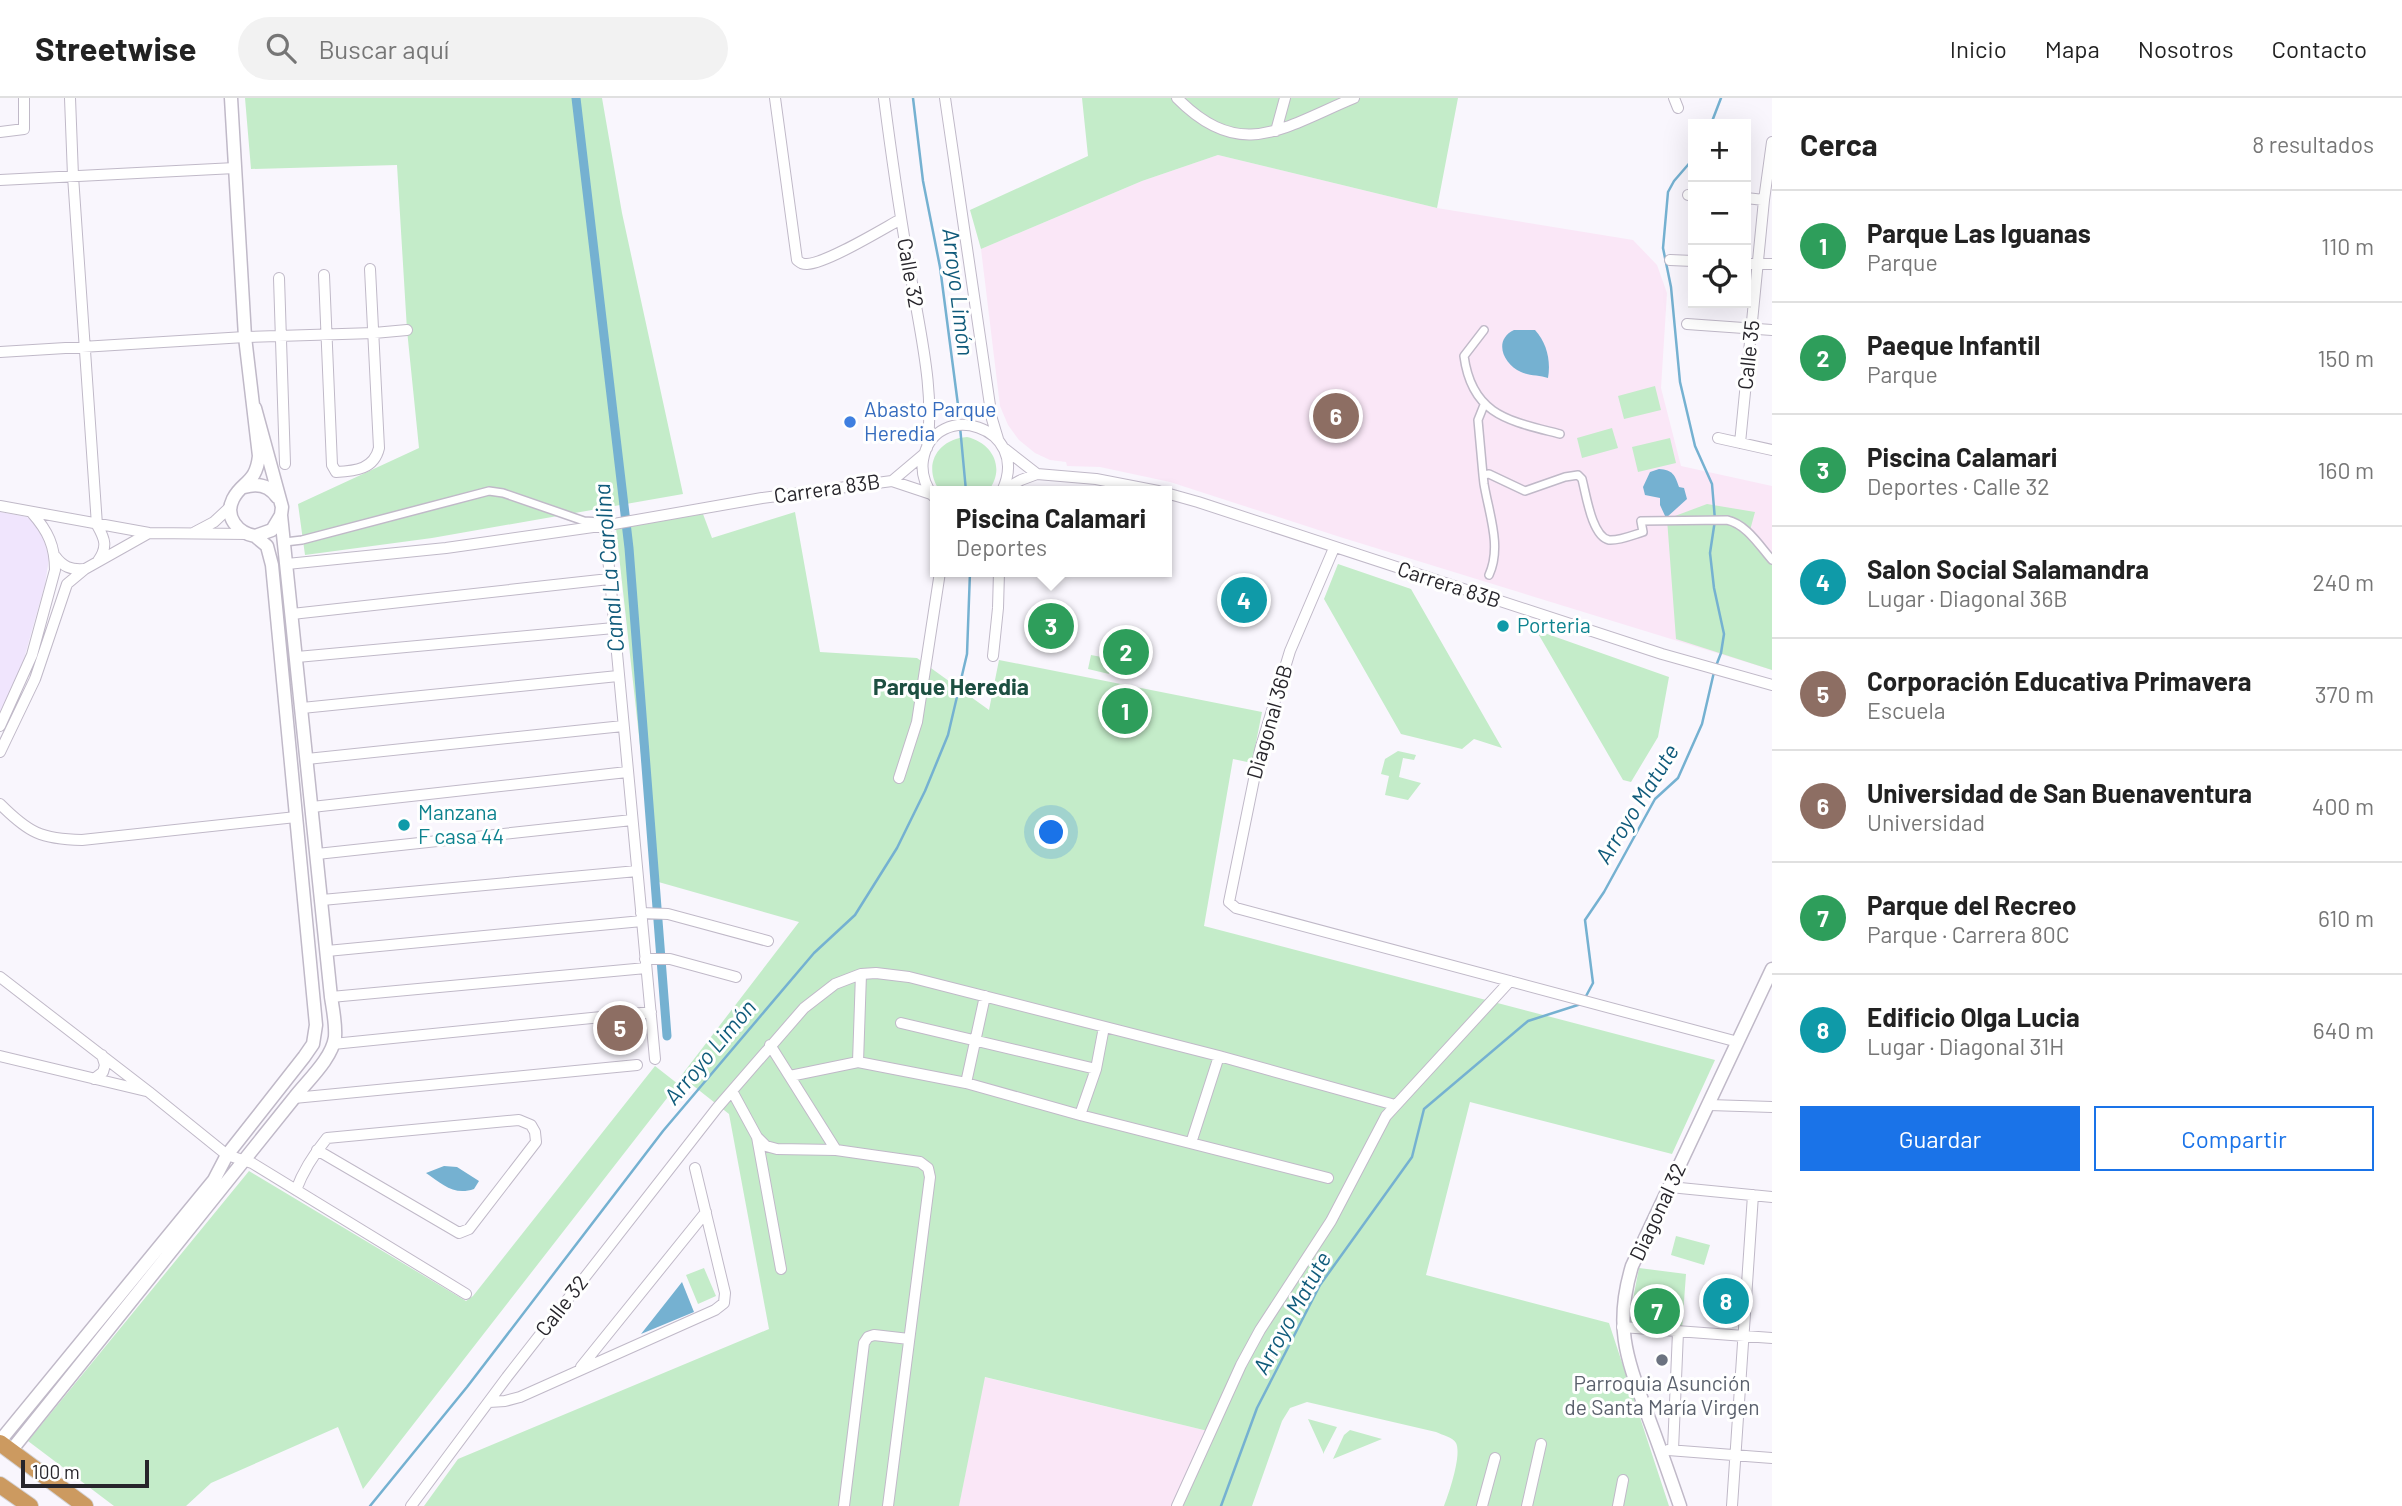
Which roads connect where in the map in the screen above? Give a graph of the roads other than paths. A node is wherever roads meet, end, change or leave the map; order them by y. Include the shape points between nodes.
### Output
1 (24, 98) edge
2 (70, 98) edge
3 (231, 98) edge
4 (775, 98) edge
5 (884, 98) edge
6 (945, 98) edge
7 (1177, 98) edge
8 (1285, 98) edge
9 (1354, 98) edge
10 (1276, 131) junction
11 (0, 132) edge
12 (1772, 142) edge
13 (235, 168) junction
14 (1771, 170) edge
15 (73, 176) junction
16 (0, 180) edge
17 (1751, 199) edge
18 (1763, 200) junction
19 (901, 219) junction
20 (1670, 260) dead end
21 (1688, 261) edge
22 (1772, 264) edge
23 (1751, 265) edge
24 (370, 269) dead end
25 (324, 275) dead end
26 (278, 278) dead end
27 (1688, 324) dead end
28 (1752, 328) junction
29 (407, 330) dead end
30 (1484, 330) dead end
31 (1772, 330) edge
32 (374, 333) junction
33 (327, 335) junction
34 (279, 336) junction
35 (246, 337) junction
36 (84, 347) junction
37 (0, 352) edge
38 (1484, 405) junction
39 (255, 408) junction
40 (1560, 434) dead end
41 (1718, 438) dead end
42 (1001, 443) junction
43 (1740, 443) junction
44 (1772, 450) edge
45 (926, 451) junction
46 (285, 464) dead end
47 (1037, 474) junction
48 (1483, 475) junction
49 (892, 481) junction
50 (1004, 486) edge
51 (1011, 486) edge
52 (1132, 486) edge
53 (244, 487) junction
54 (930, 490) edge
55 (930, 495) edge
56 (1172, 495) edge
57 (279, 499) junction
58 (0, 506) edge
59 (230, 507) junction
60 (32, 513) junction
61 (281, 515) junction
62 (97, 525) junction
63 (609, 525) junction
64 (194, 532) junction
65 (149, 533) junction
66 (251, 535) junction
67 (285, 542) junction
68 (1334, 548) junction
69 (55, 556) junction
70 (1772, 560) edge
71 (98, 561) junction
72 (287, 564) junction
73 (85, 569) junction
74 (1489, 575) dead end
75 (939, 577) edge
76 (999, 577) edge
77 (609, 579) junction
78 (292, 614) junction
79 (614, 628) junction
80 (993, 656) dead end
81 (297, 657) junction
82 (618, 676) junction
83 (1772, 685) edge
84 (302, 708) junction
85 (0, 726) edge
86 (623, 726) junction
87 (0, 752) edge
88 (307, 759) junction
89 (627, 772) junction
90 (899, 778) dead end
91 (0, 804) edge
92 (312, 807) junction
93 (296, 817) junction
94 (632, 820) junction
95 (317, 854) junction
96 (637, 871) junction
97 (321, 900) junction
98 (641, 917) junction
99 (324, 922) junction
100 (306, 924) junction
101 (768, 941) dead end
102 (327, 951) junction
103 (646, 964) junction
104 (1772, 969) edge
105 (861, 974) junction
106 (736, 977) dead end
107 (0, 978) edge
108 (1510, 981) junction
109 (985, 996) junction
110 (331, 997) junction
111 (651, 1012) junction
112 (901, 1023) dead end
113 (1104, 1027) junction
114 (975, 1040) junction
115 (1738, 1042) junction
116 (333, 1044) junction
117 (770, 1045) junction
118 (102, 1055) junction
119 (0, 1056) edge
120 (1219, 1056) junction
121 (655, 1059) dead end
122 (858, 1062) junction
123 (637, 1065) dead end
124 (1096, 1069) junction
125 (790, 1076) junction
126 (94, 1079) junction
127 (966, 1083) junction
128 (732, 1091) junction
129 (149, 1092) junction
130 (294, 1098) junction
131 (1395, 1105) junction
132 (1709, 1105) junction
133 (1772, 1107) edge
134 (1080, 1115) junction
135 (757, 1137) junction
136 (1191, 1143) junction
137 (317, 1150) junction
138 (836, 1150) junction
139 (227, 1155) junction
140 (245, 1159) junction
141 (695, 1168) dead end
142 (1328, 1178) dead end
143 (1670, 1187) junction
144 (296, 1190) junction
145 (1753, 1195) junction
146 (1772, 1197) edge
147 (706, 1212) junction
148 (781, 1269) dead end
149 (466, 1293) dead end
150 (1622, 1327) junction
151 (1678, 1332) junction
152 (1744, 1336) junction
153 (1772, 1338) edge
154 (909, 1339) junction
155 (578, 1370) junction
156 (489, 1402) junction
157 (1541, 1444) dead end
158 (2, 1448) edge
159 (1667, 1450) junction
160 (1736, 1455) junction
161 (1495, 1458) dead end
162 (1772, 1458) edge
163 (1623, 1480) dead end
164 (0, 1485) edge
165 (30, 1506) edge
166 (85, 1506) edge
167 (411, 1506) edge
168 (844, 1506) edge
169 (888, 1506) edge
170 (1177, 1506) edge
171 (1482, 1506) edge
172 (1527, 1506) edge
173 (1618, 1506) edge
174 (1680, 1506) edge
175 (1732, 1506) edge

1 - 11 street via 24,129
2 - 15 street
3 - 13 street
4 - 19 street via 797,260 810,264 828,257
5 - 19 street, Calle 32
6 - 42 street via 992,419
7 - 10 street via 1212,128 1246,135
8 - 10 street
9 - 10 street
12 - 14 street, Calle 35
13 - 15 street
13 - 35 street
14 - 18 street, Calle 35
15 - 16 street
15 - 36 street
17 - 18 street
18 - 23 street, Calle 35
19 - 45 street, Calle 32 via 930,410
20 - 21 street
22 - 23 street
23 - 28 street, Calle 35
24 - 32 street
25 - 33 street
26 - 34 street
27 - 28 street
28 - 31 street
28 - 43 street, Calle 35
29 - 32 street
30 - 38 street via 1464,356 1470,383
32 - 33 street
32 - 33 street via 379,448 370,464 350,472 336,472 332,465
33 - 34 street
34 - 35 street
34 - 46 street
35 - 36 street
35 - 39 street
36 - 37 street
36 - 62 street
38 - 40 street via 1509,421
38 - 48 street via 1478,420
39 - 53 street via 258,466
39 - 57 street
41 - 43 street
42 - 45 street via 976,426 949,427
42 - 47 street
42 - 50 street via 1009,470
43 - 44 street
45 - 49 street
45 - 54 street, Calle 32 via 923,475
47 - 51 street
47 - 52 street
48 - 70 street via 1525,491 1578,475 1596,530 1604,538 1615,540 1643,532 1641,521 1727,520 1744,528
48 - 74 street via 1496,550
49 - 55 street
49 - 63 street, Carrera 83B
53 - 57 street via 260,485
53 - 59 street
56 - 68 street, Carrera 83B
57 - 61 street
58 - 60 street
59 - 64 street
59 - 66 street via 234,523
60 - 62 street
60 - 69 street via 48,533
61 - 66 street via 272,530
61 - 67 street
62 - 65 street
62 - 71 street via 106,542
63 - 67 street via 489,491
63 - 72 street, Carrera 83B
63 - 77 street
64 - 65 street
64 - 66 street
65 - 71 street
66 - 93 street via 265,542 271,556
67 - 72 street
68 - 83 street, Carrera 83B
68 - 108 street, Diagonal 36B via 1290,652 1260,750 1228,902 1236,908
69 - 73 street via 64,566
69 - 85 street via 32,654
71 - 73 street
72 - 78 street
73 - 87 street via 67,584 35,679
75 - 90 street via 917,722
76 - 80 street
77 - 78 street
77 - 79 street
78 - 81 street
79 - 81 street
79 - 82 street
81 - 84 street
82 - 84 street
82 - 86 street
84 - 88 street
86 - 88 street
86 - 89 street
88 - 92 street
89 - 92 street
89 - 94 street
91 - 93 street via 37,834 54,839 82,840
92 - 95 street
93 - 100 street
94 - 95 street
94 - 96 street
95 - 97 street
96 - 97 street
96 - 98 street
97 - 99 street
98 - 101 street via 668,914
98 - 102 street
98 - 103 street
99 - 100 street
99 - 102 street
100 - 139 street via 316,1025 313,1044
102 - 110 street
103 - 106 street via 670,958
103 - 110 street
103 - 111 street
104 - 115 street, Diagonal 32
105 - 109 street via 909,977
105 - 117 street, Calle 32 via 835,984
105 - 122 street
107 - 118 street
108 - 115 street
108 - 131 street
109 - 113 street
109 - 114 street
110 - 116 street
111 - 116 street
111 - 121 street
112 - 114 street
113 - 120 street
113 - 124 street
114 - 124 street
114 - 127 street
115 - 132 street, Diagonal 32
116 - 130 street
117 - 125 street
117 - 128 street, Calle 32
118 - 126 street via 103,1072
118 - 129 street
119 - 126 street
120 - 131 street
120 - 136 street
122 - 125 street
122 - 127 street
123 - 130 street
124 - 134 street
125 - 138 street
126 - 129 street
127 - 134 street
128 - 135 street
128 - 156 street, Calle 32
129 - 139 street
130 - 140 street
131 - 170 street via 1331,1221 1260,1329
132 - 133 street
132 - 143 street, Diagonal 32
134 - 136 street
135 - 138 street via 777,1149
135 - 148 street
136 - 142 street
137 - 137 street via 458,1233 468,1229 502,1188 536,1142 536,1135 531,1125 519,1120 327,1139
137 - 144 street
138 - 154 street via 920,1162 928,1168
139 - 140 street
139 - 158 street via 214,1180
140 - 144 street
140 - 158 street
141 - 147 street
143 - 145 street
143 - 150 street, Diagonal 32 via 1632,1266
144 - 149 street
145 - 146 street
145 - 152 street
147 - 155 street
147 - 155 street via 724,1303
150 - 151 street
150 - 159 street, Diagonal 32 via 1627,1358
151 - 152 street
151 - 159 street
152 - 153 street
152 - 160 street
154 - 168 street via 874,1335 864,1343
154 - 169 street
155 - 156 street via 520,1397
156 - 167 street, Calle 32
157 - 172 street
158 - 166 highway
159 - 160 street
159 - 174 street, Diagonal 32
160 - 162 street
160 - 175 street
161 - 171 street
163 - 173 street
164 - 165 highway

